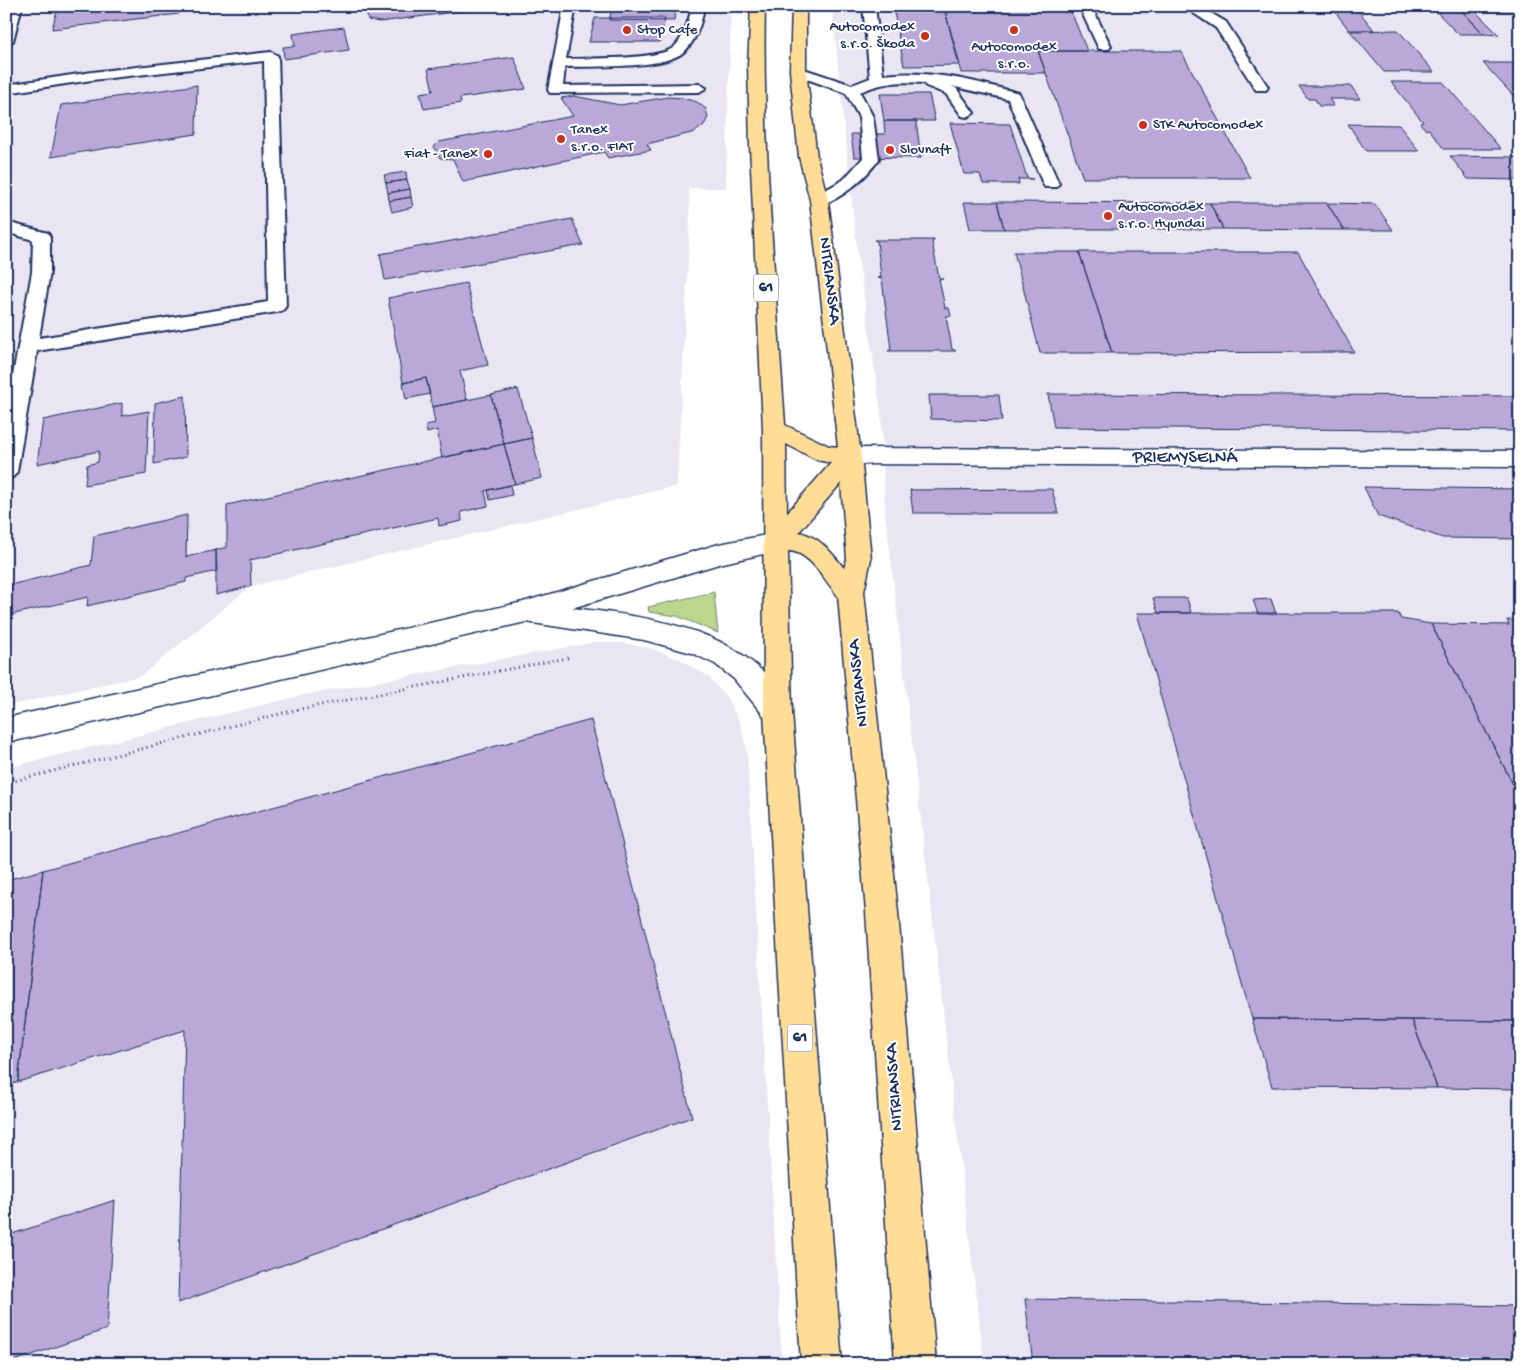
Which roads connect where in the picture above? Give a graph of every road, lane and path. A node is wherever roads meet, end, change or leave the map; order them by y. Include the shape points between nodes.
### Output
1 (16, 6) edge
2 (570, 6) edge
3 (698, 6) edge
4 (758, 6) edge
5 (799, 6) edge
6 (869, 6) edge
7 (1085, 6) edge
8 (1189, 6) edge
9 (6, 41) edge
10 (1104, 46) dead end
11 (559, 63) junction
12 (798, 71) junction
13 (922, 79) junction
14 (876, 80) junction
15 (1261, 86) dead end
16 (699, 88) dead end
17 (6, 89) edge
18 (852, 90) junction
19 (967, 114) dead end
20 (1051, 184) dead end
21 (819, 200) junction
22 (6, 227) edge
23 (28, 346) junction
24 (774, 429) junction
25 (850, 456) junction
26 (1520, 459) edge
27 (6, 472) edge
28 (777, 542) junction
29 (851, 592) junction
30 (523, 612) junction
31 (582, 655) dead end
32 (778, 712) junction
33 (6, 731) edge
34 (6, 783) edge
35 (822, 1364) edge
36 (916, 1364) edge

1 - 9 lane
2 - 11 lane
3 - 11 lane via 696,22 677,50 668,55
4 - 24 main road, 61 via 758,146
5 - 12 main road, NITRIANSKA
6 - 14 lane
7 - 10 lane
8 - 15 lane via 1221,26
11 - 16 lane via 555,90
12 - 18 lane
12 - 21 main road, NITRIANSKA via 808,157
13 - 14 lane
13 - 19 lane via 952,91
13 - 20 lane via 973,85 1014,96
14 - 18 lane
17 - 23 lane via 271,56 277,306
18 - 21 lane via 866,117 871,160 849,183
21 - 25 main road, NITRIANSKA
22 - 23 lane via 42,237 42,272
23 - 27 lane
24 - 25 main road via 825,454
24 - 28 main road, 61
25 - 26 street, PRIEMYSELNÁ
25 - 28 main road
25 - 29 main road, NITRIANSKA via 859,559
28 - 29 main road via 801,542 816,551
28 - 30 street via 719,554
28 - 32 main road, 61
29 - 36 main road, NITRIANSKA via 882,912
30 - 32 street via 672,633 716,653 743,670
30 - 33 street
31 - 34 path via 295,710
32 - 35 main road, 61

